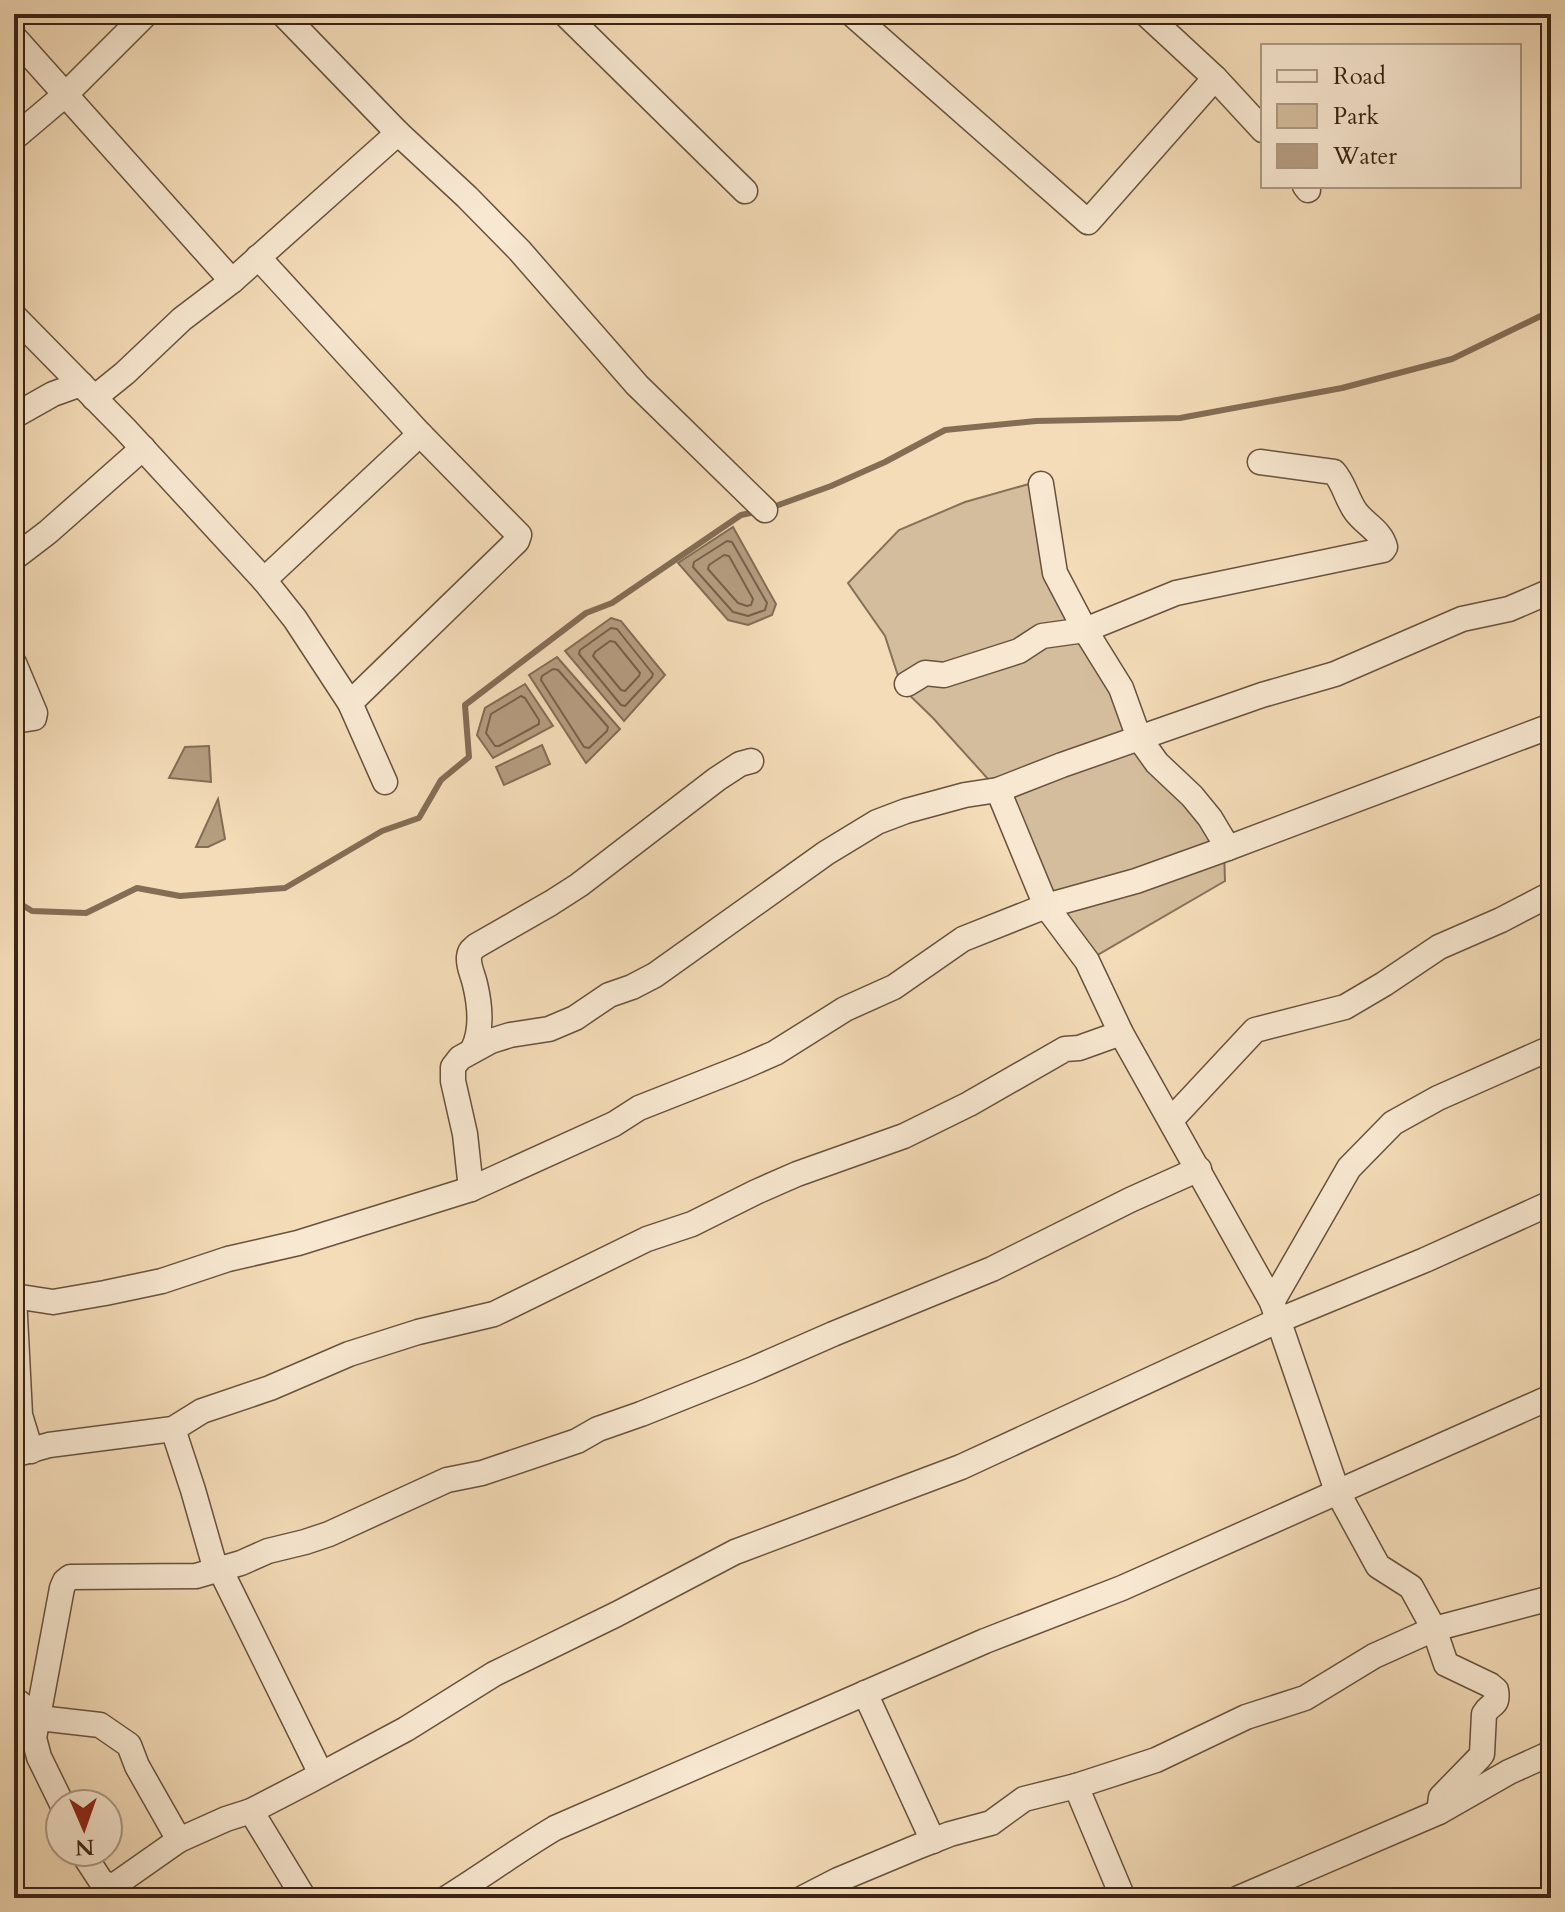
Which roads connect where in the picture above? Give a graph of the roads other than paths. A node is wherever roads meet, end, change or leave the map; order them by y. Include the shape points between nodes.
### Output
1 (146, 14) edge
2 (283, 14) edge
3 (565, 14) edge
4 (852, 14) edge
5 (1146, 14) edge
6 (14, 37) edge
7 (1215, 78) junction
8 (66, 94) junction
9 (1261, 128) edge
10 (398, 133) junction
11 (14, 138) edge
12 (745, 191) dead end
13 (258, 257) junction
14 (232, 281) junction
15 (14, 316) edge
16 (88, 391) junction
17 (14, 416) edge
18 (420, 434) junction
19 (143, 448) junction
20 (1260, 462) dead end
21 (1041, 484) dead end
22 (765, 510) dead end
23 (14, 558) edge
24 (264, 580) junction
25 (1551, 591) edge
26 (1085, 630) junction
27 (14, 663) edge
28 (907, 684) dead end
29 (350, 703) junction
30 (14, 721) edge
31 (1551, 726) edge
32 (1139, 738) junction
33 (751, 761) dead end
34 (385, 782) dead end
35 (998, 790) junction
36 (1228, 848) junction
37 (1551, 894) edge
38 (1046, 906) junction
39 (1121, 1033) junction
40 (1551, 1048) edge
41 (473, 1049) junction
42 (1171, 1120) junction
43 (1199, 1169) junction
44 (471, 1189) junction
45 (1551, 1203) edge
46 (1275, 1311) junction
47 (1551, 1397) edge
48 (173, 1429) junction
49 (23, 1453) edge
50 (1337, 1491) junction
51 (220, 1569) junction
52 (1551, 1598) edge
53 (1434, 1629) junction
54 (865, 1693) junction
55 (14, 1699) edge
56 (39, 1718) junction
57 (1551, 1753) edge
58 (321, 1774) junction
59 (1076, 1786) junction
60 (54, 1788) edge
61 (251, 1811) junction
62 (1439, 1812) junction
63 (179, 1840) junction
64 (933, 1841) junction
65 (92, 1868) edge
66 (114, 1893) edge
67 (304, 1898) edge
68 (447, 1898) edge
69 (803, 1898) edge
70 (1123, 1898) edge
71 (1239, 1898) edge

1 - 8 street
2 - 10 street
3 - 12 street
4 - 7 street via 1088,222
5 - 7 street
6 - 8 street
7 - 9 street
8 - 11 street
8 - 14 street
10 - 13 street
10 - 22 street via 520,251 637,385
13 - 14 street
13 - 18 street
14 - 16 street via 125,373
15 - 16 street
16 - 17 street via 53,394
16 - 19 street
18 - 24 street
18 - 29 street via 519,539
19 - 23 street
19 - 24 street
20 - 26 street via 1334,472 1355,511 1381,536 1383,550 1176,593
21 - 26 street via 1055,573
24 - 29 street
25 - 32 street via 1509,609 1462,619 1335,674
26 - 28 street via 1042,636 1019,651 944,675 925,673
26 - 32 street via 1121,688
27 - 30 street via 35,713 30,720
29 - 34 street
31 - 36 street
32 - 35 street
32 - 36 street via 1210,818
33 - 41 street via 717,779 579,885 471,950 480,1019
35 - 38 street
35 - 41 street via 877,822 655,975 549,1029 510,1035
36 - 38 street
37 - 42 street via 1439,947 1345,1007 1255,1030
38 - 39 street via 1087,961
38 - 44 street via 963,939 894,987 845,1009 775,1053 639,1108
39 - 42 street
39 - 48 street via 1065,1049 904,1136 797,1174 692,1224 647,1239 494,1314 349,1354 202,1411
40 - 46 street via 1393,1123 1349,1168
41 - 44 street via 453,1067
42 - 43 street
43 - 46 street
43 - 51 street via 992,1269 751,1370 577,1441 447,1480 329,1534
44 - 49 street via 162,1281 53,1302 14,1296
45 - 46 street via 1425,1260
46 - 50 street
46 - 58 street via 961,1467 735,1552 494,1674
47 - 50 street
48 - 49 street
48 - 51 street
50 - 53 street via 1378,1566 1411,1587
50 - 54 street via 1122,1588
51 - 56 street via 196,1576 77,1576 65,1581
51 - 58 street
52 - 53 street
53 - 59 street via 1374,1656 1305,1698 1246,1717 1156,1760
53 - 62 street via 1446,1664 1490,1685 1498,1699 1484,1714 1482,1754 1441,1797
54 - 64 street
54 - 68 street via 555,1828
55 - 56 street
56 - 60 street via 34,1738
56 - 63 street via 100,1725 129,1745
57 - 62 street
58 - 61 street
59 - 64 street via 1024,1799 991,1823
59 - 70 street
61 - 63 street
61 - 67 street
62 - 71 street
63 - 66 street
64 - 69 street
65 - 66 street

